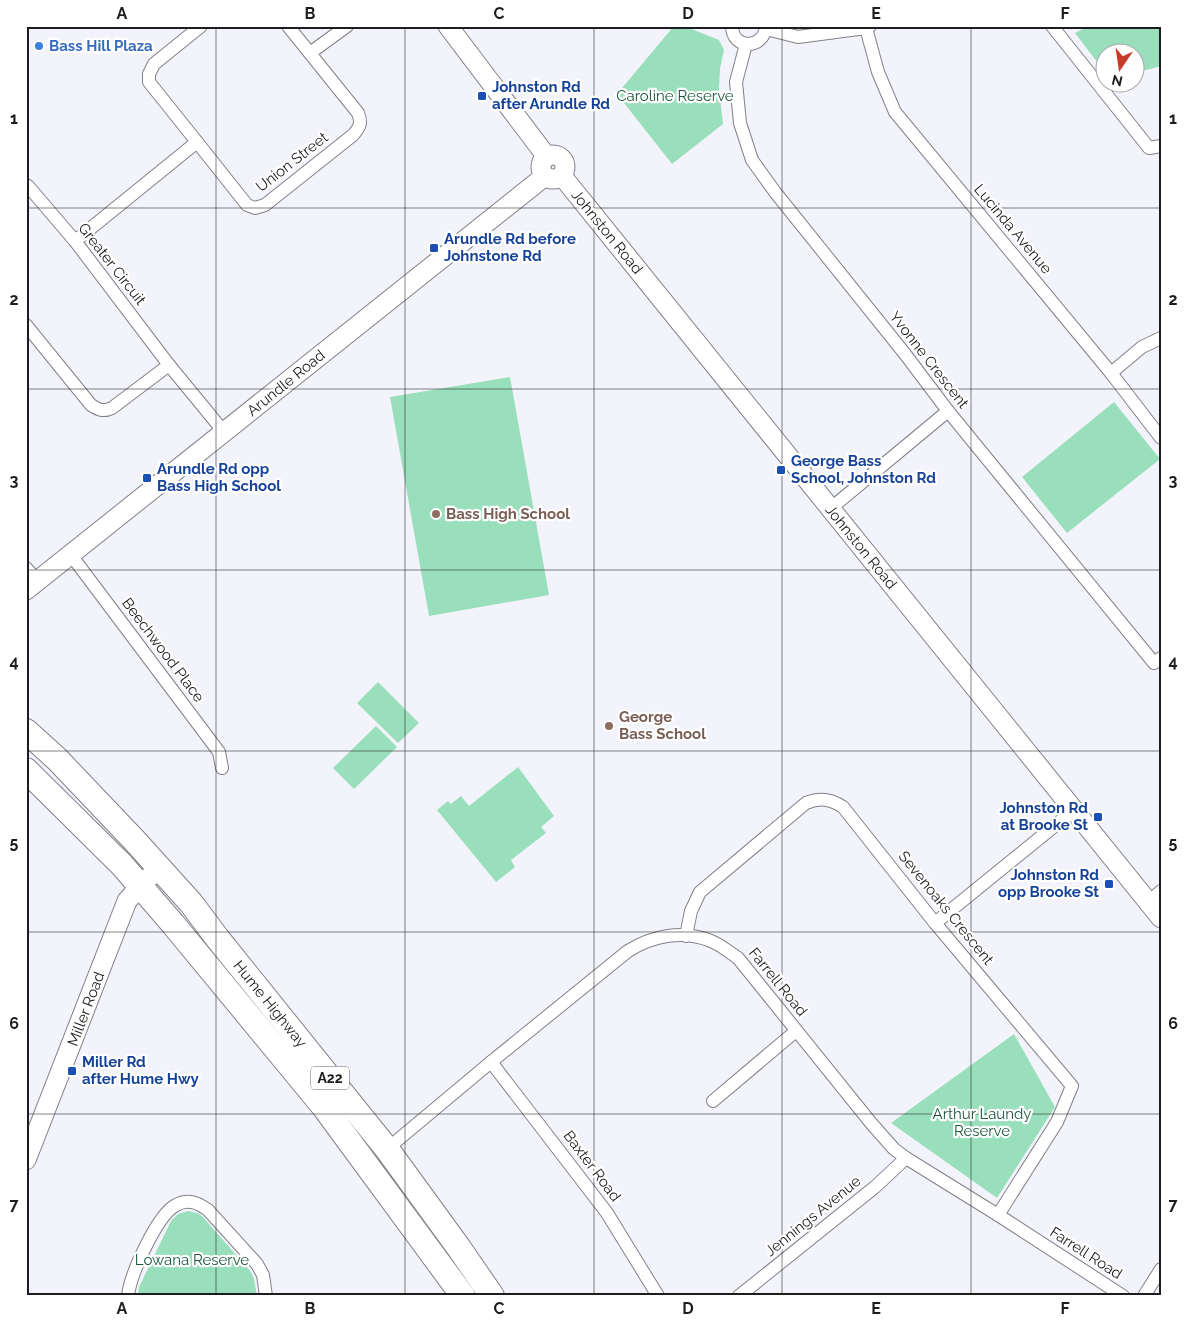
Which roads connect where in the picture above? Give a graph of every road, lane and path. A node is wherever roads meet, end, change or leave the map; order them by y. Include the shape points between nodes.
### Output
1 (201, 26) edge
2 (288, 26) edge
3 (348, 26) edge
4 (448, 26) edge
5 (732, 26) edge
6 (1052, 26) edge
7 (868, 27) edge
8 (766, 28) edge
9 (746, 44) junction
10 (310, 53) junction
11 (198, 142) junction
12 (1161, 146) edge
13 (554, 176) junction
14 (26, 185) edge
15 (75, 241) junction
16 (26, 325) edge
17 (1161, 338) edge
18 (169, 365) junction
19 (1111, 373) junction
20 (948, 411) junction
21 (224, 432) junction
22 (1161, 438) edge
23 (830, 509) junction
24 (71, 555) junction
25 (30, 580) edge
26 (1161, 658) edge
27 (26, 731) edge
28 (222, 768) dead end
29 (26, 770) edge
30 (1074, 810) junction
31 (159, 868) junction
32 (141, 886) junction
33 (1154, 896) edge
34 (1161, 918) edge
35 (935, 923) junction
36 (686, 936) junction
37 (796, 1031) junction
38 (491, 1062) junction
39 (712, 1100) dead end
40 (387, 1149) junction
41 (906, 1158) junction
42 (26, 1160) edge
43 (998, 1215) junction
44 (1161, 1269) edge
45 (128, 1296) edge
46 (266, 1296) edge
47 (463, 1296) edge
48 (492, 1296) edge
49 (658, 1296) edge
50 (739, 1296) edge
51 (1122, 1296) edge
52 (1144, 1296) edge

1 - 11 street via 154,64 149,74 149,82
2 - 10 street
3 - 10 street
4 - 13 street via 547,157 541,169
5 - 9 street via 736,38
6 - 12 street via 1150,148
7 - 8 street via 798,37
7 - 19 street, Lucinda Avenue via 878,72 895,112
8 - 9 street via 758,42
9 - 20 street, Yvonne Crescent via 736,82 740,123 752,160
10 - 11 street, Union Street via 358,113 361,120 359,128 265,205 255,208 247,205
11 - 15 street
13 - 21 street, Arundle Road
13 - 23 street, Johnston Road
14 - 15 street, Greater Circuit
15 - 18 street, Greater Circuit
16 - 18 street via 91,405 98,409 106,411 112,408
17 - 19 street via 1142,347
18 - 21 street, Greater Circuit
19 - 22 street, Lucinda Avenue
20 - 23 street
20 - 26 street, Yvonne Crescent via 1154,663
21 - 24 street, Arundle Road
23 - 30 street, Johnston Road
24 - 25 street, Arundle Road
24 - 28 street, Beechwood Place via 219,752
27 - 31 highway, Hume Highway / A22 via 57,759
29 - 32 highway, Hume Highway / A22
30 - 33 street, Johnston Road
30 - 35 street
31 - 32 street, Miller Road
31 - 40 highway, Hume Highway / A22 via 191,903
32 - 42 street, Miller Road via 127,901
32 - 47 highway, Hume Highway / A22 via 324,1107
33 - 34 street, Johnston Road
35 - 36 street, Sevenoaks Crescent via 843,807 818,799 806,803 700,892 693,904
35 - 43 street, Sevenoaks Crescent via 1072,1086 1057,1122
36 - 37 street, Farrell Road via 710,940 738,958
36 - 38 street, Farrell Road via 652,939 628,951
37 - 39 street
37 - 41 street, Farrell Road via 884,1138
38 - 40 street, Farrell Road
38 - 49 street, Baxter Road via 607,1213
40 - 48 highway, Hume Highway / A22
41 - 43 street, Farrell Road
41 - 50 street, Jennings Avenue via 875,1187
43 - 51 street, Farrell Road
44 - 52 street
45 - 46 street via 132,1278 153,1232 168,1211 176,1204 187,1202 199,1203 208,1210 257,1264 263,1275

